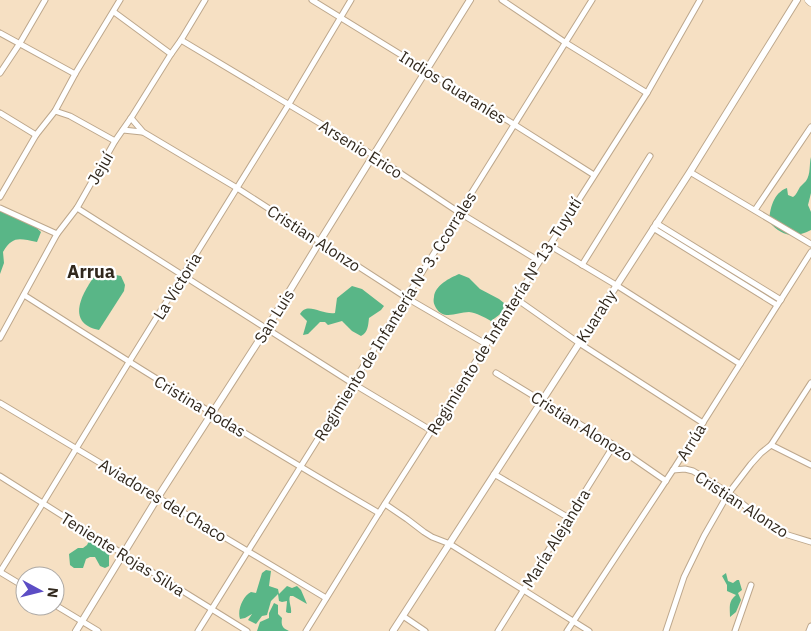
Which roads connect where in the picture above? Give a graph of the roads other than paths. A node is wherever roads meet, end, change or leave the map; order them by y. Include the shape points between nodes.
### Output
1 (44, 0) edge
2 (120, 0) edge
3 (205, 0) edge
4 (312, 0) edge
5 (351, 0) edge
6 (470, 0) edge
7 (502, 0) edge
8 (592, 0) edge
9 (692, 0) edge
10 (797, 0) edge
11 (699, 2) edge
12 (114, 12) junction
13 (340, 17) junction
14 (0, 33) edge
15 (181, 40) junction
16 (20, 43) junction
17 (566, 43) junction
18 (171, 54) junction
19 (426, 71) junction
20 (0, 73) edge
21 (75, 74) junction
22 (647, 93) junction
23 (289, 104) junction
24 (55, 111) junction
25 (0, 113) edge
26 (131, 118) junction
27 (515, 125) junction
28 (811, 127) edge
29 (123, 130) junction
30 (143, 132) junction
31 (36, 135) junction
32 (115, 141) junction
33 (373, 155) junction
34 (650, 156) dead end
35 (690, 172) junction
36 (594, 175) junction
37 (237, 188) junction
38 (0, 197) edge
39 (0, 208) edge
40 (76, 208) junction
41 (755, 210) junction
42 (460, 213) junction
43 (655, 226) junction
44 (57, 234) junction
45 (320, 241) junction
46 (811, 244) edge
47 (549, 245) junction
48 (811, 252) edge
49 (539, 261) junction
50 (582, 265) junction
51 (184, 276) junction
52 (616, 286) junction
53 (24, 295) junction
54 (407, 298) junction
55 (515, 298) junction
56 (779, 303) junction
57 (267, 328) junction
58 (0, 338) edge
59 (579, 343) junction
60 (486, 344) junction
61 (129, 362) junction
62 (740, 364) junction
63 (496, 373) dead end
64 (352, 383) junction
65 (811, 383) edge
66 (542, 400) junction
67 (0, 403) edge
68 (212, 413) junction
69 (703, 423) junction
70 (432, 430) junction
71 (614, 445) junction
72 (771, 445) junction
73 (77, 448) junction
74 (811, 465) edge
75 (301, 468) junction
76 (673, 470) junction
77 (494, 474) junction
78 (0, 476) edge
79 (666, 481) junction
80 (729, 493) junction
81 (158, 497) junction
82 (44, 503) junction
83 (385, 504) junction
84 (379, 512) junction
85 (569, 518) junction
86 (811, 542) edge
87 (450, 544) junction
88 (248, 552) junction
89 (123, 554) junction
90 (0, 572) edge
91 (15, 581) edge
92 (751, 585) dead end
93 (524, 590) junction
94 (326, 598) junction
95 (212, 610) junction
96 (65, 611) edge
97 (403, 616) junction
98 (82, 621) junction
99 (574, 621) junction
100 (811, 626) edge
101 (76, 631) edge
102 (98, 631) edge
103 (198, 631) edge
104 (247, 631) edge
105 (306, 631) edge
106 (393, 631) edge
107 (425, 631) edge
108 (498, 631) edge
109 (568, 631) edge
110 (589, 631) edge
111 (666, 631) edge
112 (735, 631) edge
113 (809, 631) edge

1 - 16 street
2 - 12 street
3 - 15 street, Jejuí
4 - 13 street, Indios Guaraníes
5 - 13 street, La Victoria
6 - 19 street, San Luis
7 - 17 street
8 - 17 street, Regimiento de Infantería N° 3. Ccorrales
9 - 11 street
10 - 35 street, Kuarahy
11 - 22 street, Regimiento de Infantería N° 13. Tuyutí
12 - 18 street
12 - 21 street
13 - 19 street, Indios Guaraníes
13 - 23 street, La Victoria
14 - 16 street
15 - 18 street, Jejuí
15 - 23 street, Arsenio Erico
16 - 20 street
16 - 21 street
17 - 22 street
17 - 27 street, Regimiento de Infantería N° 3. Ccorrales
18 - 26 street, Jejuí
19 - 27 street, Indios Guaraníes
19 - 33 street, San Luis
21 - 24 street
22 - 36 street, Regimiento de Infantería N° 13. Tuyutí
23 - 33 street, Arsenio Erico
23 - 37 street, La Victoria
24 - 31 street
24 - 32 street
25 - 31 street
26 - 29 street, Jejuí
26 - 30 street, Cristian Alonzo
27 - 36 street, Indios Guaraníes
27 - 42 street, Regimiento de Infantería N° 3. Ccorrales
28 - 41 street
29 - 30 street, Cristian Alonzo
29 - 32 street, Jejuí
30 - 37 street, Cristian Alonzo
31 - 38 street
32 - 40 street, Jejuí
33 - 42 street, Arsenio Erico
33 - 45 street, San Luis
34 - 50 street
35 - 41 street
35 - 43 street, Kuarahy
36 - 47 street, Regimiento de Infantería N° 13. Tuyutí
37 - 45 street, Cristian Alonzo
37 - 51 street, La Victoria
39 - 44 street
40 - 44 street, Jejuí
40 - 51 street
41 - 46 street
42 - 49 street, Arsenio Erico
42 - 54 street, Regimiento de Infantería N° 3. Ccorrales
43 - 52 street, Kuarahy
43 - 56 street
44 - 53 street, Jejuí
45 - 54 street, Cristian Alonzo
45 - 57 street, San Luis
47 - 49 street, Regimiento de Infantería N° 13. Tuyutí
47 - 50 street
48 - 56 street, Arrúa
49 - 55 street, Regimiento de Infantería N° 13. Tuyutí
50 - 52 street
51 - 57 street
51 - 61 street, La Victoria
52 - 59 street, Kuarahy
52 - 62 street
53 - 58 street, Jejuí
53 - 61 street, Cristina Rodas
54 - 60 street, Cristian Alonzo
54 - 64 street, Regimiento de Infantería N° 3. Ccorrales
55 - 59 street
55 - 60 street, Regimiento de Infantería N° 13. Tuyutí
56 - 62 street, Arrúa
57 - 64 street
57 - 68 street, San Luis
59 - 66 street, Kuarahy
59 - 69 street
60 - 70 street, Regimiento de Infantería N° 13. Tuyutí
61 - 68 street, Cristina Rodas
61 - 73 street, La Victoria
62 - 69 street, Arrúa
63 - 66 street, Cristian Alonozo
64 - 70 street
64 - 75 street, Regimiento de Infantería N° 3. Ccorrales
65 - 72 street
66 - 71 street, Cristian Alonozo
66 - 77 street, Kuarahy
67 - 73 street, Aviadores del Chaco
68 - 75 street, Cristina Rodas
68 - 81 street, San Luis
69 - 76 street, Arrúa
70 - 83 street, Regimiento de Infantería N° 13. Tuyutí
71 - 79 street, Cristian Alonozo
71 - 85 street, María Alejandra
72 - 74 street
72 - 80 street via 751,464
73 - 81 street, Aviadores del Chaco
73 - 82 street, La Victoria
75 - 84 street, Cristina Rodas
75 - 88 street, Regimiento de Infantería N° 3. Ccorrales
76 - 79 street, Arrúa
76 - 80 street, Cristian Alonzo via 693,471
77 - 85 street
77 - 87 street, Kuarahy
78 - 82 street, Teniente Rojas Silva
79 - 99 street, Arrúa
80 - 86 street, Cristian Alonzo via 788,535
80 - 111 street via 684,577
81 - 88 street, Aviadores del Chaco
81 - 89 street, San Luis
82 - 89 street, Teniente Rojas Silva
82 - 90 street, La Victoria
83 - 84 street, Regimiento de Infantería N° 13. Tuyutí
83 - 87 street via 432,537
84 - 94 street, Regimiento de Infantería N° 13. Tuyutí
85 - 93 street, María Alejandra
87 - 93 street
87 - 97 street, Kuarahy
88 - 94 street, Aviadores del Chaco
88 - 95 street, Regimiento de Infantería N° 3. Ccorrales
89 - 95 street, Teniente Rojas Silva
89 - 98 street, San Luis
90 - 91 street
92 - 112 street
93 - 99 street
93 - 108 street, María Alejandra
94 - 105 street, Regimiento de Infantería N° 13. Tuyutí
95 - 103 street, Regimiento de Infantería N° 3. Ccorrales
95 - 104 street, Teniente Rojas Silva
96 - 98 street
97 - 106 street, Kuarahy
97 - 107 street
98 - 101 street, San Luis
98 - 102 street
99 - 109 street, Arrúa
99 - 110 street
100 - 113 street

